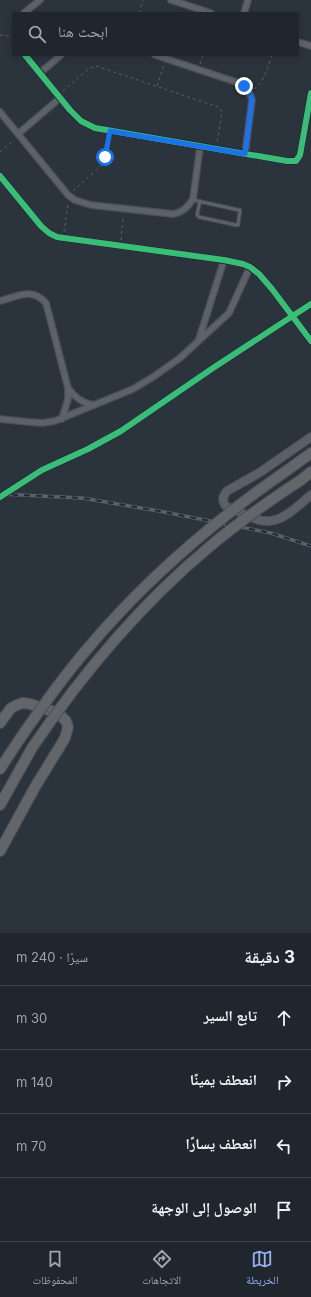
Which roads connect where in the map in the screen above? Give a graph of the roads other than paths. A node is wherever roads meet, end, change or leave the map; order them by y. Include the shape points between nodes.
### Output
1 (40, 0) edge
2 (171, 0) edge
3 (248, 0) edge
4 (25, 12) edge
5 (208, 12) edge
6 (244, 12) edge
7 (299, 42) edge
8 (311, 46) edge
9 (26, 56) edge
10 (60, 56) edge
11 (158, 56) edge
12 (40, 73) junction
13 (311, 93) edge
14 (59, 97) junction
15 (0, 112) edge
16 (19, 135) junction
17 (200, 146) junction
18 (245, 154) junction
19 (0, 176) edge
20 (193, 200) junction
21 (200, 201) junction
22 (224, 260) junction
23 (250, 267) junction
24 (0, 301) edge
25 (311, 304) edge
26 (292, 317) junction
27 (311, 341) edge
28 (198, 342) junction
29 (68, 388) junction
30 (93, 405) junction
31 (0, 419) edge
32 (62, 419) junction
33 (311, 437) edge
34 (311, 453) edge
35 (311, 472) edge
36 (311, 495) edge
37 (0, 497) edge
38 (0, 723) edge
39 (0, 769) edge
40 (0, 805) edge
41 (0, 851) edge

1 - 4 street
2 - 5 street
3 - 6 street
7 - 8 street
9 - 12 street
10 - 12 street
11 - 18 street via 236,82 250,92 252,104
12 - 14 street
13 - 18 street via 300,155 296,161
14 - 16 street
14 - 17 street via 81,121 95,128
15 - 16 street
16 - 20 street via 68,195 83,203 173,214 182,212
17 - 18 street
17 - 20 street
19 - 22 street via 41,226 49,233 62,238
20 - 21 lane
21 - 21 lane via 240,210 238,225 199,217 197,215
22 - 23 street
22 - 28 street
23 - 26 street via 272,289
23 - 28 street via 229,313
24 - 29 street via 32,294 46,303
25 - 26 street
26 - 27 street
26 - 37 street via 121,431 42,470
28 - 30 street via 153,377 133,389
29 - 30 street via 78,400
29 - 32 street via 68,400
30 - 32 street
31 - 32 street via 42,423
33 - 36 street via 259,473 227,491 223,499 227,507 259,520 271,521 288,514
34 - 39 highway, bridge via 221,519 140,591 73,665
35 - 40 highway, bridge via 220,538 152,600 100,656 54,717 32,748
38 - 41 highway via 11,708 23,703 58,713 68,727 65,738

